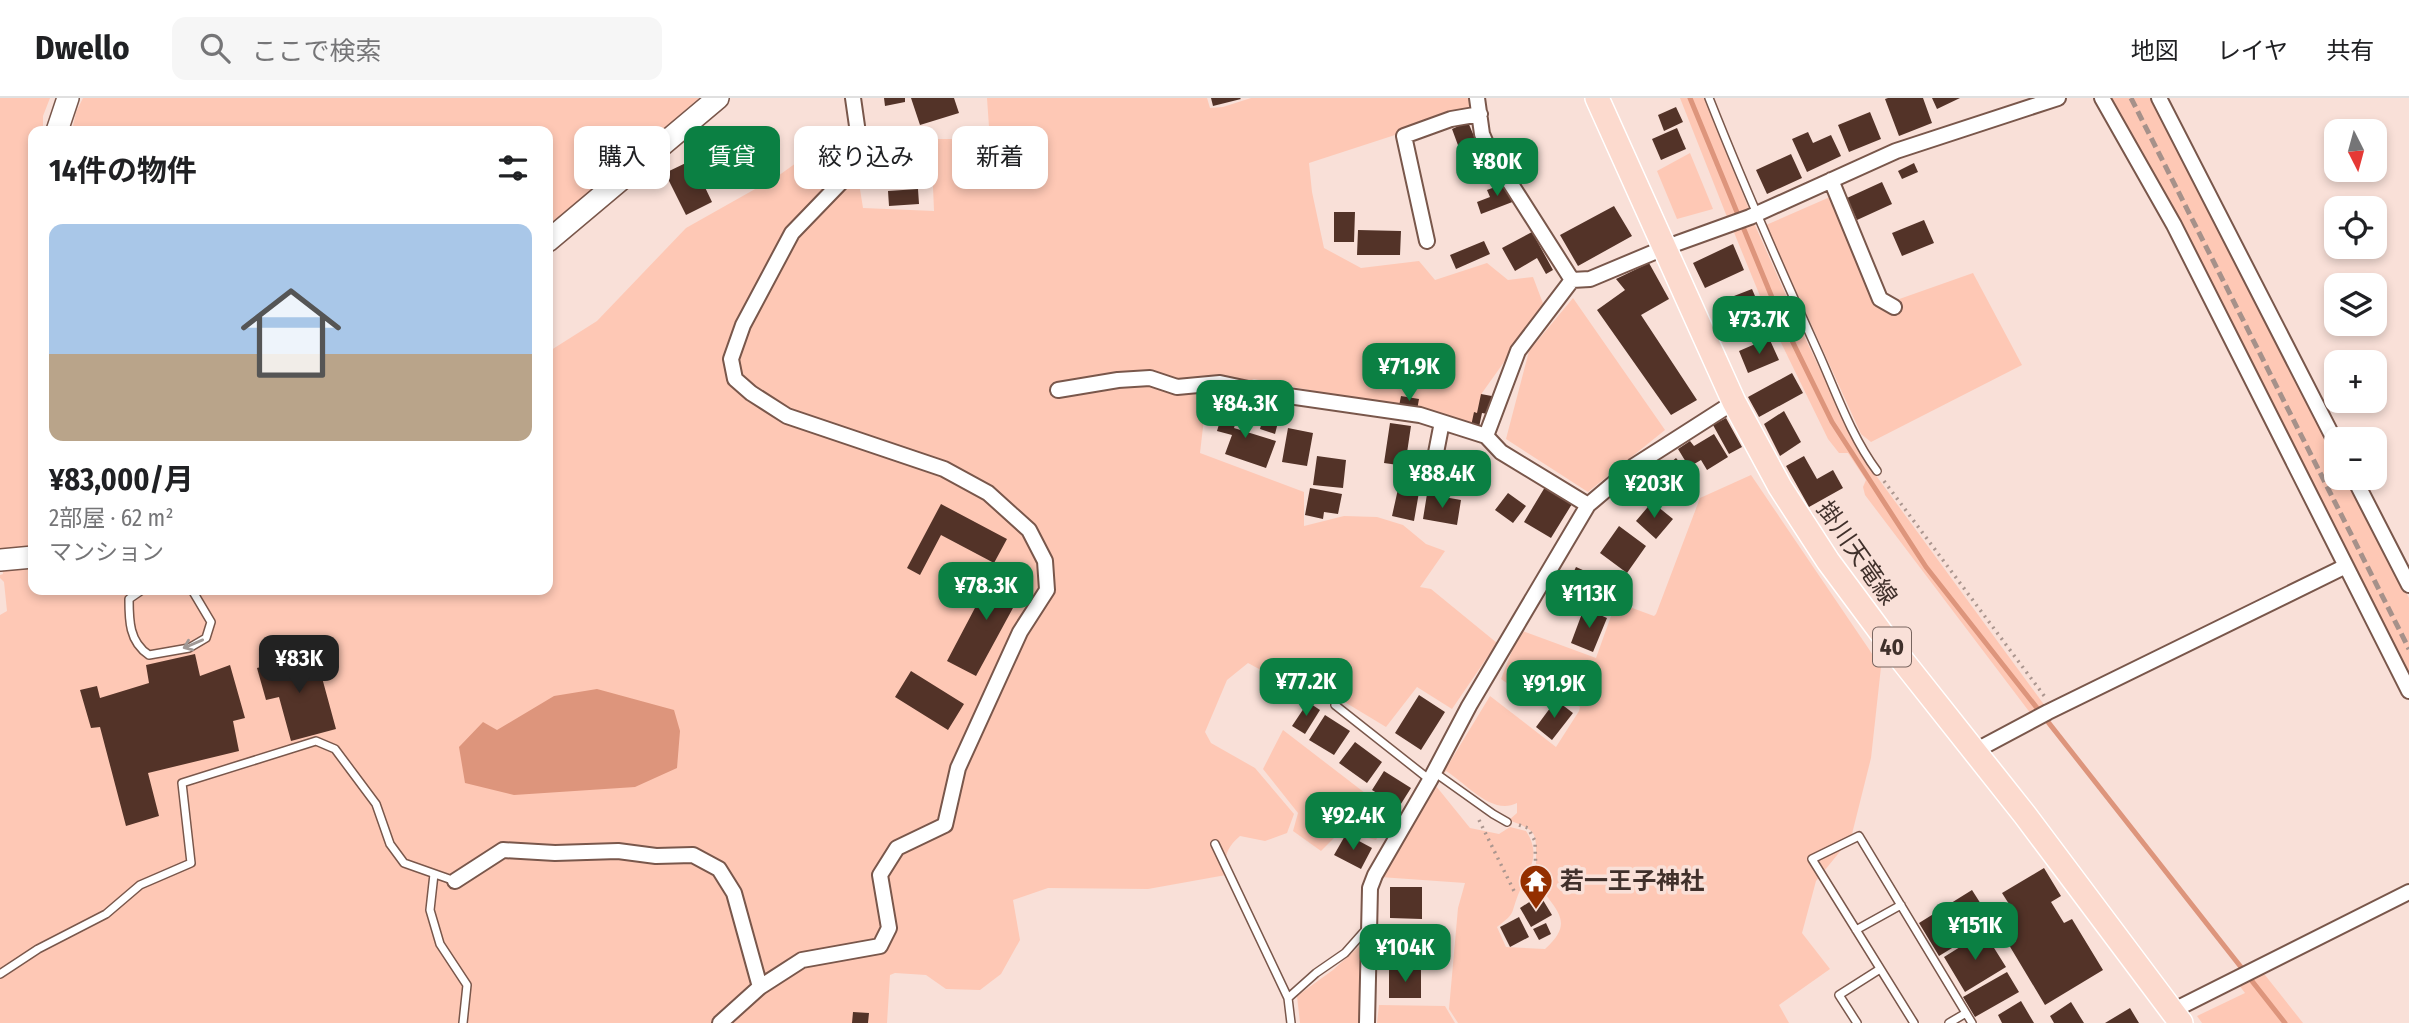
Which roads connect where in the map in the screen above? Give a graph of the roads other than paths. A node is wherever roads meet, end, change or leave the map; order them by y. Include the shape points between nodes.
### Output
1 (68, 98) edge
2 (718, 98) edge
3 (853, 98) edge
4 (1477, 98) edge
5 (1597, 98) edge
6 (1709, 98) edge
7 (2058, 98) edge
8 (2102, 98) edge
9 (2159, 98) edge
10 (1480, 114) junction
11 (59, 126) edge
12 (1830, 180) junction
13 (1753, 216) junction
14 (553, 237) edge
15 (1427, 241) dead end
16 (1664, 248) junction
17 (1572, 280) junction
18 (1894, 307) dead end
19 (1058, 390) dead end
20 (1734, 402) junction
21 (1441, 422) junction
22 (2328, 427) edge
23 (1486, 436) junction
24 (1434, 463) dead end
25 (1877, 471) road end
26 (2360, 490) edge
27 (1588, 505) junction
28 (28, 557) edge
29 (0, 560) edge
30 (2346, 566) junction
31 (2409, 585) edge
32 (135, 595) edge
33 (195, 595) edge
34 (2409, 691) edge
35 (1335, 705) dead end
36 (1973, 752) junction
37 (1432, 776) junction
38 (1507, 822) road end
39 (1215, 844) dead end
40 (434, 874) junction
41 (455, 881) joint
42 (2409, 892) edge
43 (1901, 905) junction
44 (1369, 925) junction
45 (1856, 930) junction
46 (1880, 969) junction
47 (0, 974) edge
48 (760, 987) junction
49 (1288, 998) junction
50 (1966, 1013) junction
51 (2176, 1017) edge
52 (463, 1023) edge
53 (720, 1023) edge
54 (1290, 1023) edge
55 (1367, 1023) edge
56 (1857, 1023) edge
57 (1914, 1023) edge
58 (1949, 1023) edge
59 (1972, 1023) edge

1 - 11 street
2 - 14 street
3 - 48 street via 859,140 848,175 792,233 743,325 731,359 735,379 786,416 944,469 988,494 1029,530 1045,561 1047,590 1020,632 958,768 945,825 897,848 880,875 888,928 880,946 803,960
4 - 10 street
5 - 16 main road, 掛川天竜線 / 40
6 - 13 lane
7 - 12 street via 1896,151
8 - 30 street via 2175,225
9 - 22 street
10 - 15 street via 1404,136
10 - 17 street via 1488,148
12 - 13 street
12 - 18 street via 1880,299
13 - 16 street
13 - 25 lane
16 - 17 street via 1590,279
16 - 20 main road, 掛川天竜線 / 40
17 - 23 street via 1518,351
19 - 21 street via 1150,378 1177,387 1220,383
20 - 27 street via 1634,466
20 - 36 main road, 掛川天竜線 / 40 via 1780,487 1828,561
21 - 23 street
21 - 24 street
23 - 27 street via 1501,452
26 - 31 street
27 - 37 street
28 - 29 street
30 - 34 street
30 - 36 street
33 -> 32 lane via 211,622 206,638 189,648 149,655 137,647 129,622 130,599
35 - 37 lane
36 - 51 main road, 掛川天竜線 / 40
37 - 38 lane
37 - 44 street via 1375,875
39 - 49 lane
40 - 41 lane
40 - 47 lane via 404,863 390,844 376,804 335,749 316,741 182,783 191,863 140,885 106,914
40 - 52 lane via 430,910 436,933 467,985
41 - 48 street via 503,850 693,855 719,869 734,892
42 - 51 street via 2238,977
43 - 45 lane
43 - 45 lane via 1859,836 1812,859
43 - 50 lane
44 - 49 lane via 1345,953
44 - 55 street
45 - 46 lane
46 - 56 lane via 1839,995
46 - 57 lane
48 - 53 street
49 - 54 lane
50 - 58 lane
50 - 59 lane

